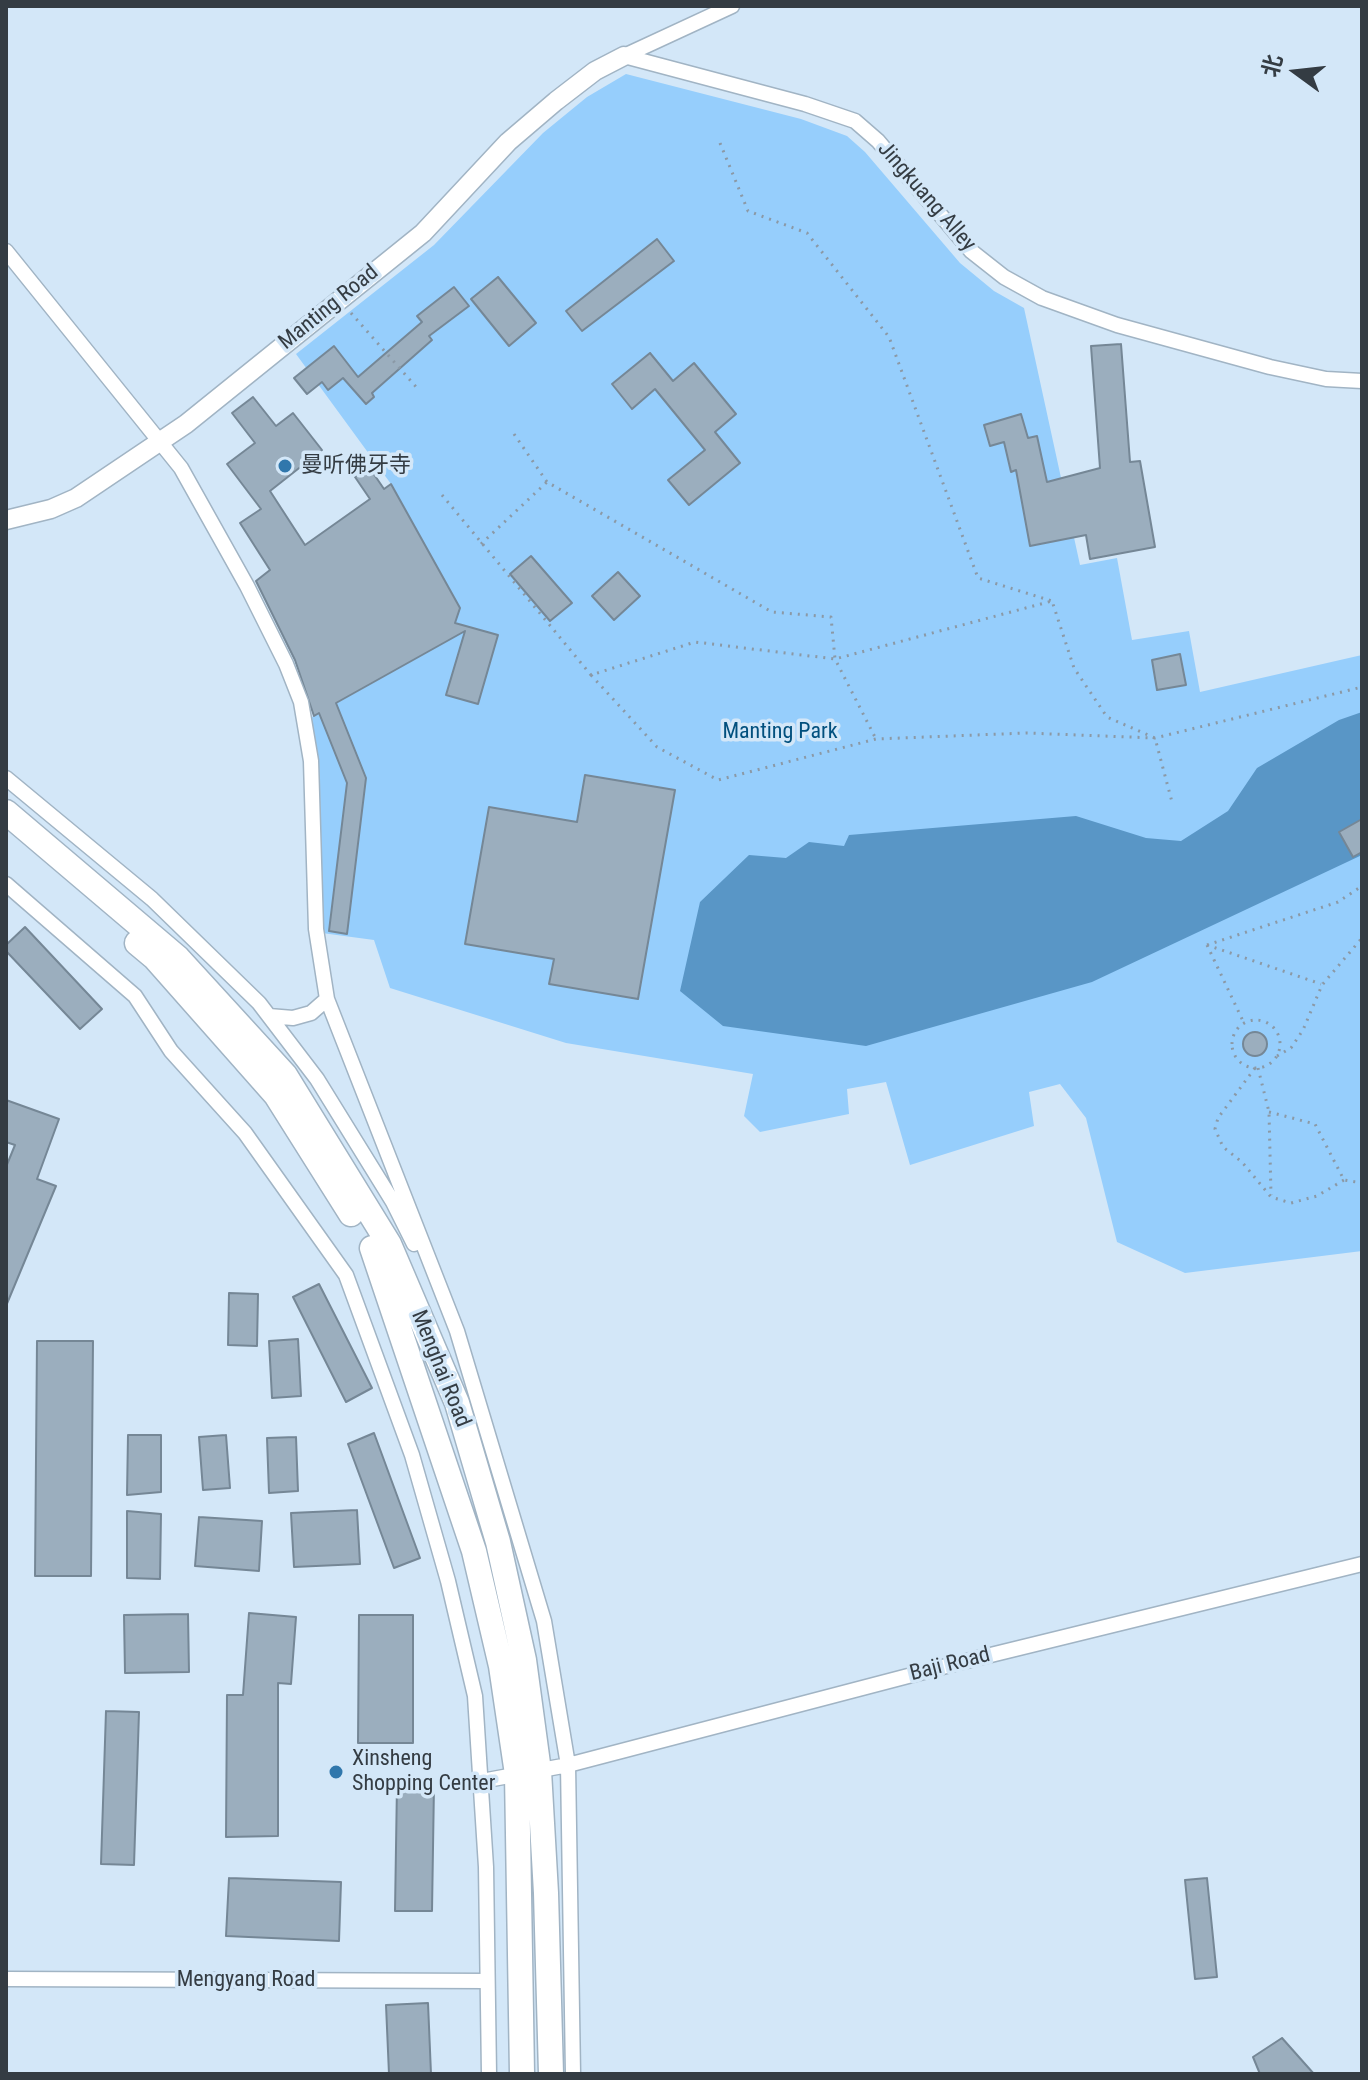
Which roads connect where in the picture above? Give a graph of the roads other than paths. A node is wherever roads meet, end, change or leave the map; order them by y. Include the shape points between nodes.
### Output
1 (732, 6) edge
2 (624, 56) junction
3 (6, 251) edge
4 (1362, 381) edge
5 (162, 441) junction
6 (6, 520) edge
7 (6, 778) edge
8 (6, 812) edge
9 (6, 833) edge
10 (6, 884) edge
11 (327, 999) junction
12 (269, 1016) junction
13 (457, 1331) junction
14 (430, 1340) junction
15 (1362, 1564) edge
16 (568, 1765) junction
17 (528, 1772) junction
18 (482, 1781) junction
19 (6, 1979) edge
20 (487, 1981) junction
21 (489, 2074) edge
22 (522, 2074) edge
23 (551, 2074) edge
24 (573, 2074) edge

1 - 2 street
2 - 4 street, Jingkuang Alley via 855,121 971,251 1042,298 1257,364
2 - 5 street, Manting Road via 586,77 532,121 423,233
3 - 5 street
5 - 6 street, Manting Road via 76,498
5 - 11 street via 247,586 301,702 311,761 316,929
7 - 12 street via 152,899
8 - 14 highway, Menghai Road via 178,958 285,1075 389,1244
9 - 17 highway, Menghai Road via 155,958 276,1095 377,1256 474,1551
10 - 18 street via 135,996 171,1051 245,1133 346,1275 412,1455 448,1581 475,1696
11 - 12 street via 311,1013
11 - 13 street
12 - 13 street via 317,1079 393,1202
13 - 14 street
13 - 16 street via 544,1621
14 - 17 highway, Menghai Road via 457,1403 498,1542 524,1660
15 - 16 street, Baji Road
16 - 17 street, Baji Road
16 - 24 street
17 - 18 street, Baji Road
17 - 22 highway, Menghai Road
17 - 23 highway, Menghai Road via 546,1893
18 - 20 street
19 - 20 street, Mengyang Road
20 - 21 street

